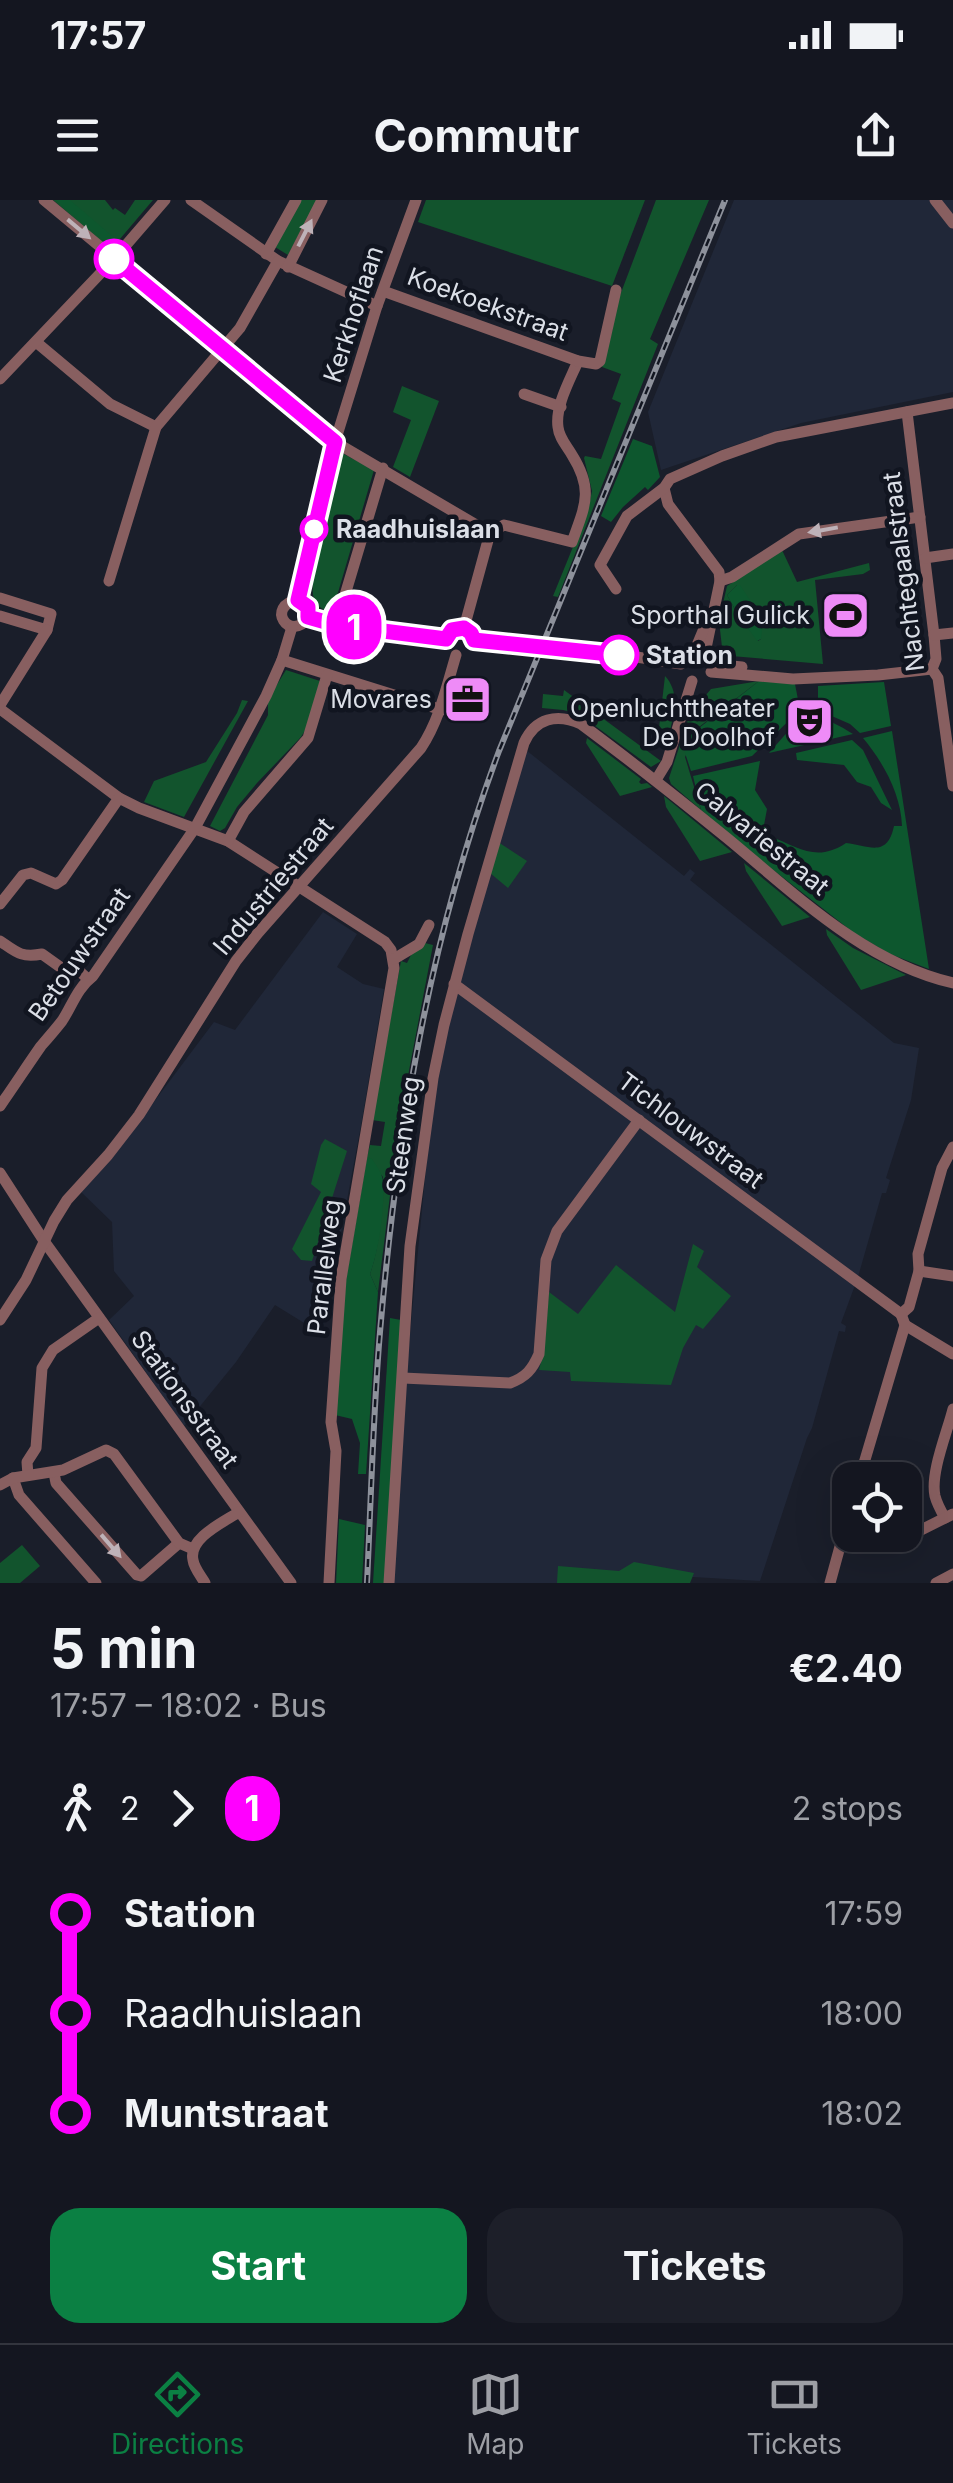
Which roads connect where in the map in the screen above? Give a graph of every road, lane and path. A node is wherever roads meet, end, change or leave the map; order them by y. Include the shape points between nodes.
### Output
1 (44, 200) edge
2 (164, 200) edge
3 (191, 200) edge
4 (296, 200) edge
5 (322, 200) edge
6 (416, 200) edge
7 (935, 200) edge
8 (953, 223) edge
9 (114, 259) junction
10 (277, 260) junction
11 (616, 290) dead end
12 (383, 291) junction
13 (377, 306) junction
14 (36, 342) junction
15 (222, 350) junction
16 (578, 360) junction
17 (0, 379) edge
18 (524, 394) dead end
19 (953, 402) edge
20 (561, 407) junction
21 (907, 412) junction
22 (156, 427) junction
23 (335, 442) junction
24 (383, 468) junction
25 (664, 488) junction
26 (920, 517) junction
27 (490, 533) junction
28 (953, 554) edge
29 (925, 558) junction
30 (109, 581) dead end
31 (720, 581) junction
32 (616, 589) dead end
33 (0, 598) edge
34 (298, 600) junction
35 (0, 616) edge
36 (308, 617) junction
37 (336, 625) junction
38 (292, 626) junction
39 (464, 628) junction
40 (46, 630) junction
41 (953, 633) edge
42 (934, 636) junction
43 (446, 639) junction
44 (474, 640) junction
45 (456, 655) junction
46 (282, 660) junction
47 (706, 660) junction
48 (681, 664) junction
49 (932, 668) junction
50 (327, 675) junction
51 (692, 681) junction
52 (0, 707) edge
53 (442, 710) junction
54 (948, 716) edge
55 (551, 718) joint
56 (656, 780) junction
57 (953, 786) edge
58 (119, 798) junction
59 (195, 828) junction
60 (228, 841) junction
61 (299, 885) junction
62 (0, 904) edge
63 (429, 925) dead end
64 (0, 941) edge
65 (394, 959) junction
66 (88, 979) junction
67 (454, 984) junction
68 (953, 984) edge
69 (0, 1106) edge
70 (639, 1120) junction
71 (953, 1150) edge
72 (0, 1174) edge
73 (14, 1195) junction
74 (0, 1204) edge
75 (44, 1241) junction
76 (920, 1271) junction
77 (953, 1276) edge
78 (98, 1318) junction
79 (902, 1319) junction
80 (0, 1320) edge
81 (953, 1354) edge
82 (403, 1378) junction
83 (953, 1410) edge
84 (864, 1462) edge
85 (54, 1473) junction
86 (28, 1475) junction
87 (14, 1478) junction
88 (0, 1485) edge
89 (239, 1512) junction
90 (949, 1516) edge
91 (922, 1530) edge
92 (179, 1543) junction
93 (193, 1549) junction
94 (839, 1552) edge
95 (953, 1574) edge
96 (96, 1583) edge
97 (205, 1583) edge
98 (291, 1583) edge
99 (329, 1583) edge
100 (389, 1583) edge
101 (830, 1583) edge
102 (936, 1583) edge

1 -> 9 street
2 - 9 street
3 - 10 street
4 - 10 street
10 -> 5 street
6 - 12 street, Kerkhoflaan
7 - 8 street
9 - 14 street
9 - 15 street
10 - 13 street
10 - 15 street
11 - 16 street via 600,361
12 - 13 street, Kerkhoflaan
12 - 16 street, Koekoekstraat
13 - 23 street, Kerkhoflaan
14 - 17 street
14 - 22 street via 110,404
15 - 22 street
15 - 23 street
16 - 20 street
18 - 20 street
19 - 21 street
20 - 27 street via 559,434 587,485 572,542 504,525
21 - 25 street via 776,437 670,479
21 - 26 street, Nachtegaalstraat
22 - 30 street
23 - 24 street
23 - 34 street
24 - 27 street
24 - 37 street
25 - 31 street
25 - 32 street via 627,516 600,565
26 - 29 street, Nachtegaalstraat
26 -> 31 street via 799,534
27 - 39 street
28 - 29 street
29 - 42 street, Nachtegaalstraat
31 - 47 street
33 - 40 street via 52,614
34 - 36 street via 308,607
34 - 38 street via 282,610
35 - 40 street
36 - 37 street
36 - 38 street
37 - 43 street
38 - 46 street
39 - 43 street
39 - 44 street
40 - 52 street
41 - 42 street
42 - 49 street, Nachtegaalstraat
43 - 45 street
44 - 45 street via 469,652
44 - 48 street
45 - 53 street, Industriestraat
46 - 50 street
46 - 59 street
47 - 48 street via 686,654
47 - 49 street via 825,676
47 - 51 street via 703,680
48 - 51 street
49 - 54 street, Nachtegaalstraat
50 - 53 street
50 - 60 street via 308,738 244,812
51 - 56 street
52 - 58 street
53 - 61 street, Industriestraat via 420,748
54 - 57 street, Nachtegaalstraat
55 - 56 street, Calvariestraat via 581,724
55 - 67 street, Steenweg via 534,726 524,743
56 - 68 street, Calvariestraat via 855,940
58 - 59 street
58 - 62 street via 62,880 22,875
59 - 60 street
59 - 66 street, Betouwstraat
60 - 61 street
61 - 65 street via 385,942
61 - 75 street, Industriestraat via 236,961 139,1115 68,1200
63 - 65 street via 419,944
64 - 66 street
65 - 99 street, Parallelweg via 341,1279
66 - 69 street, Betouwstraat
67 - 70 street, Tichlouwstraat
67 - 82 street, Steenweg via 418,1181
70 - 79 street, Tichlouwstraat
70 - 82 street via 550,1245 539,1354 525,1377 510,1383
71 - 76 street via 918,1254
72 - 73 street, Stationsstraat
73 - 74 street
73 - 75 street, Stationsstraat
75 - 78 street, Stationsstraat
75 - 80 street, Industriestraat
76 - 77 street
76 - 79 street
78 - 86 street via 52,1350 42,1368
78 - 89 street, Stationsstraat
79 - 81 street, Tichlouwstraat
79 - 84 street
82 - 100 street, Steenweg
83 - 90 street via 934,1491
85 - 86 street
85 - 92 street via 106,1450 114,1454
85 -> 92 street via 137,1576
86 - 87 street
87 - 88 street
87 - 96 street via 18,1495
89 - 93 street
89 - 98 street, Stationsstraat
90 - 91 street
92 - 93 street
93 - 97 street
94 - 101 street
95 - 102 street

